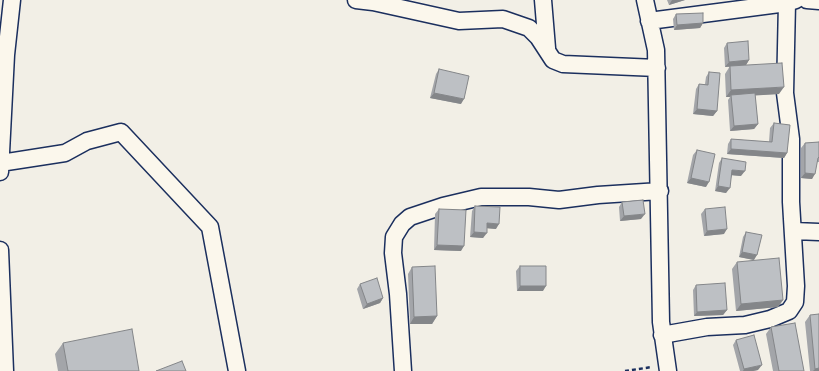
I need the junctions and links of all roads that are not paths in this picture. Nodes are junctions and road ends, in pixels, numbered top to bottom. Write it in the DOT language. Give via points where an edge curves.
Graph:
graph roads {
  1 [pos="12,0"];
  2 [pos="356,0"];
  3 [pos="543,0"];
  4 [pos="645,0"];
  5 [pos="807,0"];
  6 [pos="819,0"];
  7 [pos="791,1"];
  8 [pos="649,20"];
  9 [pos="547,50"];
  10 [pos="3,55"];
  11 [pos="657,68"];
  12 [pos="0,163"];
  13 [pos="0,172"];
  14 [pos="660,191"];
  15 [pos="794,231"];
  16 [pos="819,232"];
  17 [pos="0,250"];
  18 [pos="662,335"];
  19 [pos="667,368"];
  20 [pos="5,371"];
  21 [pos="237,371"];
  22 [pos="403,371"];
  1 -- 10 [label="street"];
  2 -- 9 [label="street" via="460,21 503,19 529,28"];
  3 -- 9 [label="street"];
  4 -- 8 [label="street"];
  5 -- 6 [label="street"];
  7 -- 8 [label="street"];
  7 -- 15 [label="street" via="785,93 791,139 791,202"];
  8 -- 11 [label="street"];
  9 -- 11 [label="street" via="553,60 563,64"];
  10 -- 12 [label="street"];
  11 -- 14 [label="street"];
  12 -- 13 [label="street"];
  12 -- 21 [label="street" via="65,153 87,141 120,132 210,227"];
  14 -- 18 [label="street"];
  14 -- 22 [label="street" via="559,200 481,197 443,206 410,218 402,224 394,237 393,253"];
  15 -- 16 [label="street"];
  15 -- 18 [label="street" via="795,302 789,311 745,325 707,327"];
  17 -- 20 [label="street"];
  18 -- 19 [label="street"];
}
